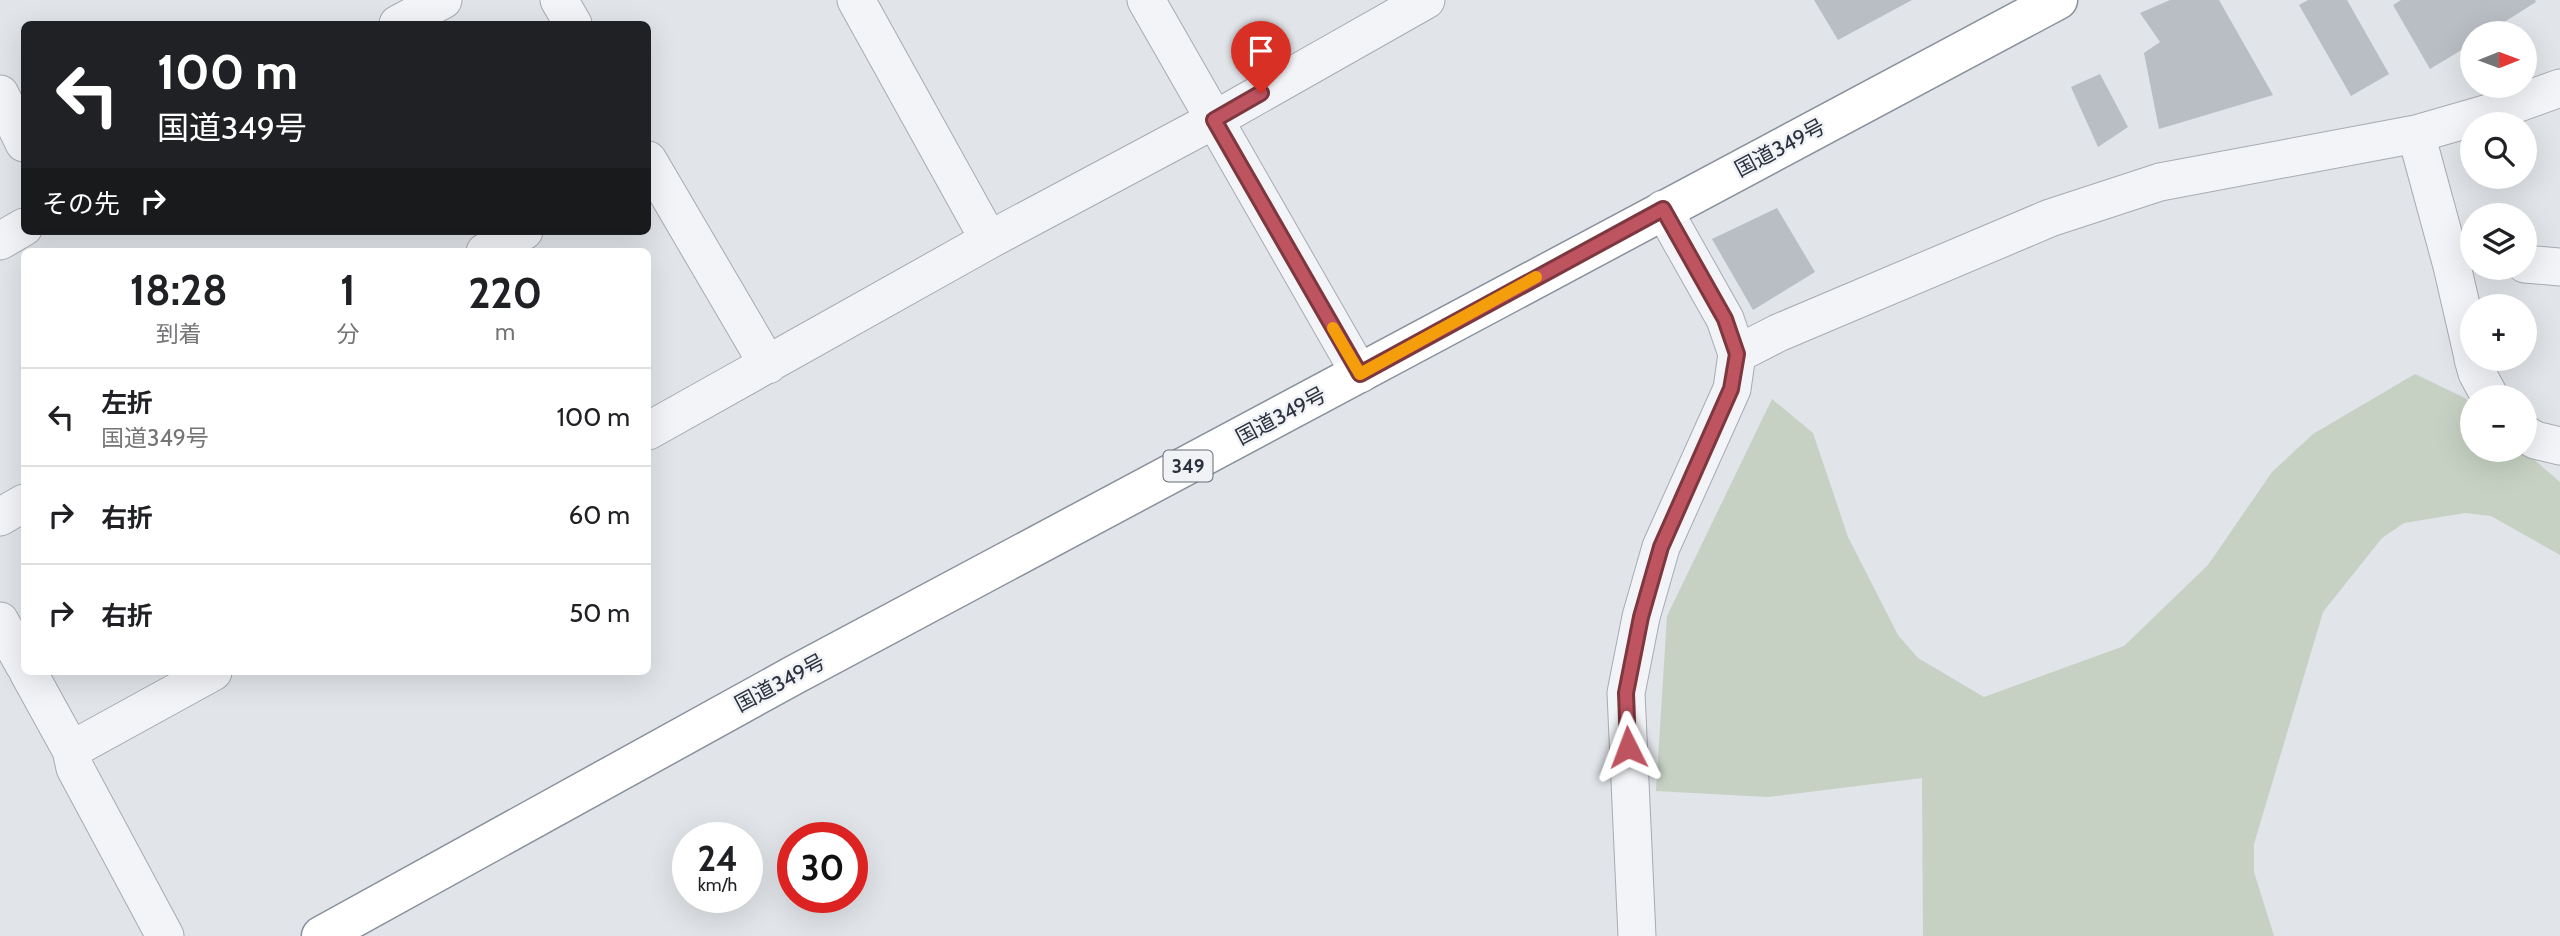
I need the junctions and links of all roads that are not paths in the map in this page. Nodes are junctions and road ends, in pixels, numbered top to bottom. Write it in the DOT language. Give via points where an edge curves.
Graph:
graph roads {
  1 [pos="443,0"];
  2 [pos="559,0"];
  3 [pos="856,0"];
  4 [pos="1146,0"];
  5 [pos="1426,0"];
  6 [pos="2058,0"];
  7 [pos="404,21"];
  8 [pos="571,21"];
  9 [pos="2560,88"];
  10 [pos="0,93"];
  11 [pos="1214,120"];
  12 [pos="2416,134"];
  13 [pos="21,138"];
  14 [pos="651,167"];
  15 [pos="1663,209"];
  16 [pos="21,229"];
  17 [pos="517,235"];
  18 [pos="989,240"];
  19 [pos="0,241"];
  20 [pos="492,248"];
  21 [pos="2460,257"];
  22 [pos="2537,265"];
  23 [pos="2560,267"];
  24 [pos="1737,354"];
  25 [pos="768,365"];
  26 [pos="1360,374"];
  27 [pos="651,429"];
  28 [pos="2537,440"];
  29 [pos="2560,446"];
  30 [pos="21,505"];
  31 [pos="0,517"];
  32 [pos="0,621"];
  33 [pos="21,660"];
  34 [pos="30,675"];
  35 [pos="208,675"];
  36 [pos="71,750"];
  37 [pos="165,936"];
  38 [pos="321,936"];
  39 [pos="1637,936"];
  1 -- 7 [label="street"];
  2 -- 8 [label="street"];
  3 -- 18 [label="street"];
  4 -- 11 [label="street"];
  5 -- 11 [label="street"];
  6 -- 15 [label="highway, 国道349号 / 349"];
  9 -- 12 [label="street"];
  10 -- 13 [label="street"];
  11 -- 18 [label="street"];
  11 -- 26 [label="street"];
  12 -- 21 [label="street"];
  12 -- 24 [label="street" via="2160,182 2050,218"];
  14 -- 25 [label="street"];
  15 -- 24 [label="street" via="1725,319"];
  15 -- 26 [label="highway, 国道349号 / 349"];
  16 -- 19 [label="street"];
  17 -- 20 [label="street"];
  18 -- 25 [label="street"];
  22 -- 23 [label="street"];
  24 -- 39 [label="street" via="1731,389 1661,547 1626,693"];
  25 -- 27 [label="street"];
  26 -- 38 [label="highway, 国道349号 / 349" via="794,675"];
  28 -- 29 [label="street"];
  30 -- 31 [label="street"];
  32 -- 33 [label="street"];
  34 -- 36 [label="street"];
  35 -- 36 [label="street"];
  36 -- 37 [label="street" via="75,768"];
}
